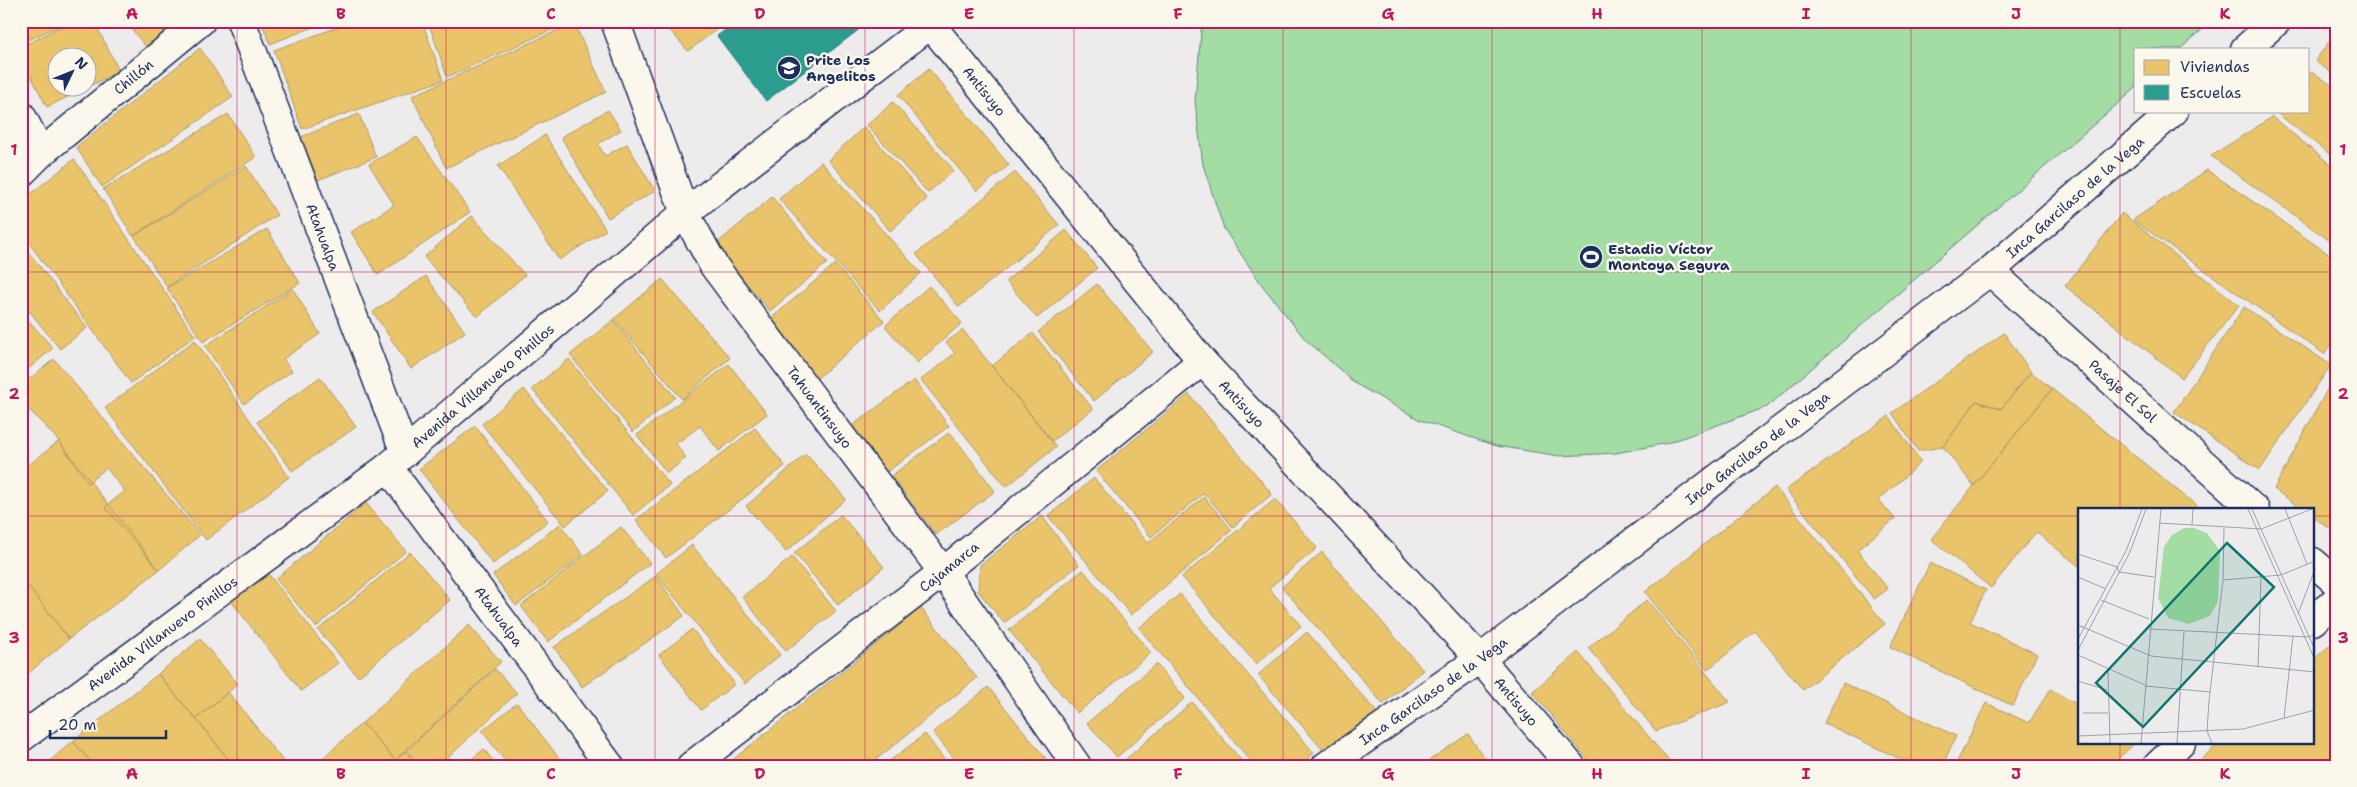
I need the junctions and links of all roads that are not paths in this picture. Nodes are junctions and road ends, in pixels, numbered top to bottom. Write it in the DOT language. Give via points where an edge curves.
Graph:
graph roads {
  1 [pos="201,21"];
  2 [pos="241,21"];
  3 [pos="615,21"];
  4 [pos="2277,21"];
  5 [pos="933,23"];
  6 [pos="2247,48"];
  7 [pos="2173,112"];
  8 [pos="21,115"];
  9 [pos="41,153"];
  10 [pos="21,173"];
  11 [pos="685,213"];
  12 [pos="1990,271"];
  13 [pos="1202,362"];
  14 [pos="396,460"];
  15 [pos="2253,508"];
  16 [pos="2314,563"];
  17 [pos="943,572"];
  18 [pos="2336,582"];
  19 [pos="2336,600"];
  20 [pos="2314,620"];
  21 [pos="1480,659"];
  22 [pos="21,738"];
  23 [pos="2180,744"];
  24 [pos="610,766"];
  25 [pos="691,766"];
  26 [pos="1078,766"];
  27 [pos="1326,766"];
  28 [pos="1572,766"];
  29 [pos="2157,766"];
  1 -- 9 [label="street, Chillón"];
  2 -- 14 [label="street, Atahualpa"];
  3 -- 11 [label="street, Tahuantinsuyo"];
  4 -- 6 [label="street"];
  5 -- 11 [label="street, Avenida Villanuevo Pinillos"];
  5 -- 13 [label="street, Antisuyo"];
  7 -- 12 [label="street, Inca Garcilaso de la Vega"];
  8 -- 9 [label="street"];
  9 -- 10 [label="street, Chillón"];
  11 -- 14 [label="street, Avenida Villanuevo Pinillos"];
  11 -- 17 [label="street, Tahuantinsuyo" via="714,266"];
  12 -- 15 [label="street, Pasaje El Sol"];
  12 -- 21 [label="street, Inca Garcilaso de la Vega"];
  13 -- 17 [label="street, Cajamarca"];
  13 -- 21 [label="street, Antisuyo"];
  14 -- 22 [label="street, Avenida Villanuevo Pinillos"];
  14 -- 24 [label="street, Atahualpa"];
  16 -- 18 [label="street"];
  17 -- 25 [label="street, Cajamarca"];
  17 -- 26 [label="street, Tahuantinsuyo"];
  19 -- 20 [label="street"];
  21 -- 27 [label="street, Inca Garcilaso de la Vega"];
  21 -- 28 [label="street, Antisuyo"];
  23 -- 29 [label="street"];
}
